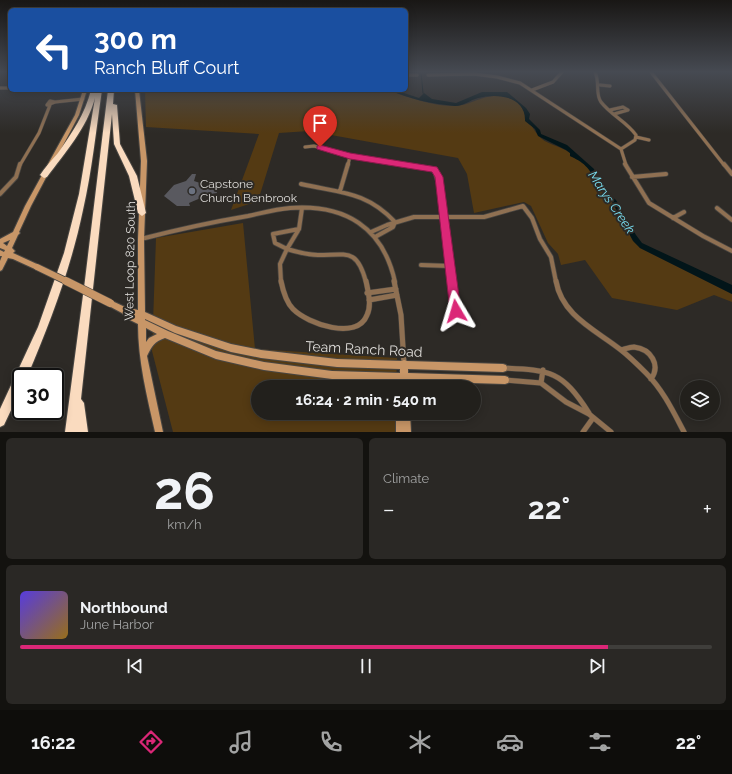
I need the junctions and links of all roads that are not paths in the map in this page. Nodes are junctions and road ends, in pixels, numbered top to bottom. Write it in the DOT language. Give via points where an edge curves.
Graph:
graph roads {
  1 [pos="85,92"];
  2 [pos="93,92"];
  3 [pos="99,92"];
  4 [pos="111,92"];
  5 [pos="113,92"];
  6 [pos="137,92"];
  7 [pos="535,92"];
  8 [pos="600,92"];
  9 [pos="667,92"];
  10 [pos="83,100"];
  11 [pos="610,110"];
  12 [pos="614,114"];
  13 [pos="636,137"];
  14 [pos="648,140"];
  15 [pos="305,147"];
  16 [pos="621,149"];
  17 [pos="350,156"];
  18 [pos="666,174"];
  19 [pos="732,174"];
  20 [pos="44,175"];
  21 [pos="632,177"];
  22 [pos="301,184"];
  23 [pos="340,191"];
  24 [pos="0,194"];
  25 [pos="302,208"];
  26 [pos="717,208"];
  27 [pos="684,212"];
  28 [pos="142,213"];
  29 [pos="445,216"];
  30 [pos="673,218"];
  31 [pos="732,220"];
  32 [pos="396,222"];
  33 [pos="299,229"];
  34 [pos="371,232"];
  35 [pos="16,234"];
  36 [pos="375,237"];
  37 [pos="141,238"];
  38 [pos="0,242"];
  39 [pos="0,245"];
  40 [pos="288,248"];
  41 [pos="732,251"];
  42 [pos="5,253"];
  43 [pos="421,265"];
  44 [pos="450,266"];
  45 [pos="0,268"];
  46 [pos="396,289"];
  47 [pos="368,293"];
  48 [pos="398,295"];
  49 [pos="368,300"];
  50 [pos="141,318"];
  51 [pos="452,321"];
  52 [pos="165,334"];
  53 [pos="222,345"];
  54 [pos="621,350"];
  55 [pos="216,355"];
  56 [pos="144,360"];
  57 [pos="313,360"];
  58 [pos="404,364"];
  59 [pos="503,368"];
  60 [pos="543,370"];
  61 [pos="310,372"];
  62 [pos="404,377"];
  63 [pos="651,379"];
  64 [pos="505,380"];
  65 [pos="541,383"];
  66 [pos="77,394"];
  67 [pos="591,416"];
  68 [pos="400,420"];
  69 [pos="406,420"];
  70 [pos="0,421"];
  71 [pos="71,432"];
  72 [pos="82,432"];
  73 [pos="159,432"];
  74 [pos="400,432"];
  75 [pos="407,432"];
  76 [pos="583,432"];
  77 [pos="611,432"];
  78 [pos="684,432"];
  1 -- 10 [label="street"];
  2 -- 20 [label="highway" via="82,122"];
  3 -- 70 [label="highway" via="74,234 46,318"];
  4 -- 66 [label="highway"];
  5 -- 28 [label="highway" via="117,144 133,176"];
  6 -- 28 [label="street, West Loop 820 South" via="144,152"];
  7 -- 16 [label="street"];
  8 -- 11 [label="street" via="600,99"];
  9 -- 19 [label="street"];
  10 -- 20 [label="street"];
  10 -- 24 [label="street" via="53,100 39,133 21,161 16,177"];
  11 -- 12 [label="street"];
  11 -- 12 [label="street" via="624,107 628,110"];
  12 -- 13 [label="street"];
  13 -- 14 [label="street"];
  13 -- 16 [label="street"];
  15 -- 17 [label="street" via="320,147"];
  16 -- 21 [label="street"];
  17 -- 23 [label="street"];
  17 -- 29 [label="street" via="434,169 439,177"];
  18 -- 21 [label="street"];
  20 -- 35 [label="street"];
  21 -- 30 [label="street" via="649,203"];
  22 -- 23 [label="street"];
  23 -- 32 [label="street" via="374,202 385,209"];
  25 -- 33 [label="street"];
  25 -- 34 [label="street" via="318,209 342,216"];
  25 -- 37 [label="street" via="229,218"];
  26 -- 31 [label="street"];
  27 -- 30 [label="street"];
  28 -- 37 [label="street, West Loop 820 South"];
  29 -- 32 [label="street" via="415,216"];
  29 -- 44 [label="street"];
  29 -- 54 [label="street" via="486,216 523,206 551,257 557,288 565,304 586,326"];
  30 -- 41 [label="street"];
  32 -- 34 [label="street" via="388,222"];
  32 -- 36 [label="street" via="393,227"];
  33 -- 40 [label="street"];
  33 -- 40 [label="street" via="273,234 275,242"];
  34 -- 36 [label="street"];
  35 -- 38 [label="street"];
  35 -- 42 [label="street"];
  36 -- 46 [label="street" via="387,260"];
  37 -- 50 [label="street, West Loop 820 South"];
  39 -- 42 [label="street, Team Ranch Road"];
  40 -- 47 [label="street" via="311,255 338,252 350,254 356,258 363,270"];
  40 -- 49 [label="street" via="279,265 281,283 291,306 307,320 325,327 356,326 367,315"];
  42 -- 45 [label="street"];
  42 -- 50 [label="street, Team Ranch Road, bridge" via="124,310 131,317"];
  43 -- 44 [label="street"];
  44 -- 51 [label="street" via="456,311"];
  46 -- 47 [label="street"];
  46 -- 48 [label="street"];
  47 -- 49 [label="street"];
  48 -- 49 [label="street"];
  48 -- 58 [label="street" via="404,336"];
  50 -- 52 [label="street, Team Ranch Road"];
  50 -- 53 [label="street, Team Ranch Road"];
  50 -- 56 [label="street, West Loop 820 South"];
  52 -- 55 [label="street, Team Ranch Road"];
  52 -- 56 [label="street" via="155,337 148,344"];
  53 -- 55 [label="street"];
  53 -- 57 [label="street, Team Ranch Road" via="261,354"];
  54 -- 63 [label="street"];
  54 -- 63 [label="street" via="635,347 649,354 657,369"];
  55 -- 61 [label="street, Team Ranch Road" via="264,366"];
  56 -- 73 [label="street, West Loop 820 South"];
  57 -- 58 [label="street, Team Ranch Road"];
  57 -- 61 [label="street"];
  58 -- 59 [label="street, Team Ranch Road"];
  58 -- 62 [label="street"];
  59 -- 60 [label="street, Team Ranch Road"];
  60 -- 65 [label="street"];
  60 -- 67 [label="street, Team Ranch Road" via="555,373 567,381"];
  61 -- 62 [label="street, Team Ranch Road" via="332,376"];
  62 -- 64 [label="street, Team Ranch Road"];
  63 -- 78 [label="street" via="668,401"];
  64 -- 65 [label="street, Team Ranch Road"];
  65 -- 67 [label="street, Team Ranch Road" via="566,402"];
  66 -- 71 [label="highway"];
  66 -- 72 [label="highway"];
  67 -- 76 [label="street"];
  67 -- 77 [label="street, Team Ranch Road"];
  68 -- 74 [label="street"];
  69 -- 75 [label="street"];
}
